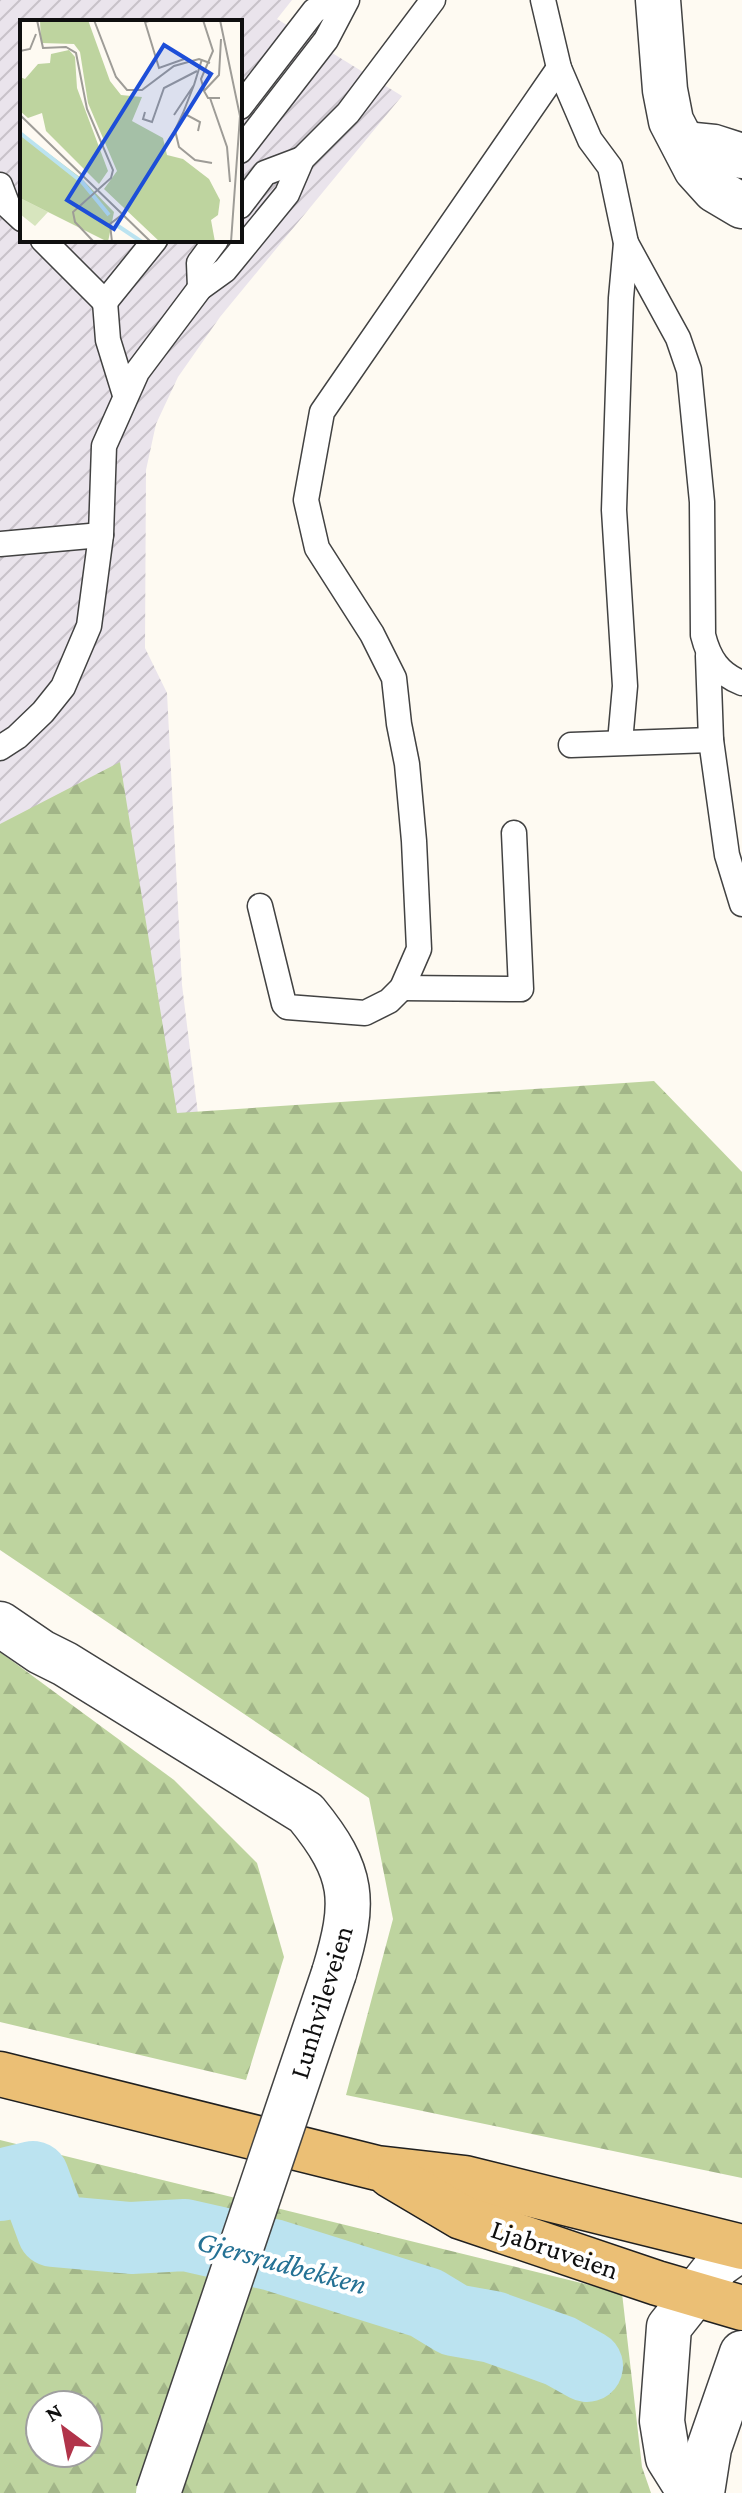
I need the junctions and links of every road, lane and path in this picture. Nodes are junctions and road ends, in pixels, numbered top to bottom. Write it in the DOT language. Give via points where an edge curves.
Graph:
graph roads {
  1 [pos="330,0"];
  2 [pos="347,0"];
  3 [pos="433,0"];
  4 [pos="543,0"];
  5 [pos="658,0"];
  6 [pos="559,68"];
  7 [pos="242,104"];
  8 [pos="684,144"];
  9 [pos="242,148"];
  10 [pos="742,156"];
  11 [pos="302,159"];
  12 [pos="0,185"];
  13 [pos="242,203"];
  14 [pos="742,206"];
  15 [pos="20,217"];
  16 [pos="45,242"];
  17 [pos="153,242"];
  18 [pos="215,242"];
  19 [pos="626,243"];
  20 [pos="200,288"];
  21 [pos="105,302"];
  22 [pos="125,395"];
  23 [pos="101,535"];
  24 [pos="0,544"];
  25 [pos="708,656"];
  26 [pos="742,683"];
  27 [pos="711,740"];
  28 [pos="620,742"];
  29 [pos="571,745"];
  30 [pos="0,748"];
  31 [pos="514,833"];
  32 [pos="742,904"];
  33 [pos="260,906"];
  34 [pos="402,988"];
  35 [pos="0,1624"];
  36 [pos="0,2074"];
  37 [pos="377,2168"];
  38 [pos="742,2247"];
  39 [pos="693,2294"];
  40 [pos="742,2308"];
  41 [pos="742,2353"];
  42 [pos="158,2493"];
  43 [pos="690,2493"];
  44 [pos="702,2493"];
  1 -- 7 [label="lane" via="314,11"];
  2 -- 9 [label="lane" via="326,40"];
  3 -- 11 [label="lane" via="348,113"];
  4 -- 6 [label="lane"];
  5 -- 8 [label="street" via="665,90 671,121"];
  6 -- 19 [label="lane" via="590,140 610,167"];
  6 -- 34 [label="lane" via="322,412 306,500 317,548 394,678 407,764 419,949"];
  8 -- 10 [label="street"];
  8 -- 14 [label="street" via="696,169 715,190"];
  11 -- 13 [label="lane" via="265,173"];
  11 -- 20 [label="lane" via="287,194 225,270"];
  12 -- 15 [label="lane" via="8,206"];
  16 -- 21 [label="lane"];
  17 -- 21 [label="lane"];
  18 -- 20 [label="lane" via="199,263"];
  19 -- 25 [label="lane" via="678,338 689,370 702,502 703,635"];
  19 -- 28 [label="lane" via="614,510 625,686"];
  20 -- 22 [label="lane"];
  21 -- 22 [label="lane" via="108,340"];
  22 -- 23 [label="lane" via="104,446"];
  23 -- 24 [label="lane"];
  23 -- 30 [label="lane" via="89,626 63,687 43,712"];
  25 -- 26 [label="lane" via="726,677"];
  25 -- 27 [label="lane"];
  27 -- 28 [label="lane"];
  27 -- 32 [label="lane" via="727,855"];
  28 -- 29 [label="lane"];
  31 -- 34 [label="lane" via="521,989"];
  33 -- 34 [label="lane" via="287,1007 365,1013"];
  35 -- 42 [label="street, Lunhvileveien, bridge" via="306,1813 333,1849 348,1891 348,1922 334,1973"];
  36 -- 37 [label="main road, Ljabruveien"];
  37 -- 38 [label="main road, Ljabruveien" via="465,2178"];
  37 -- 39 [label="main road, Ljabruveien" via="461,2217"];
  38 -- 39 [label="street"];
  39 -- 40 [label="main road, Ljabruveien"];
  39 -- 43 [label="street" via="669,2327 662,2421 668,2458"];
  41 -- 44 [label="street" via="709,2448"];
}
